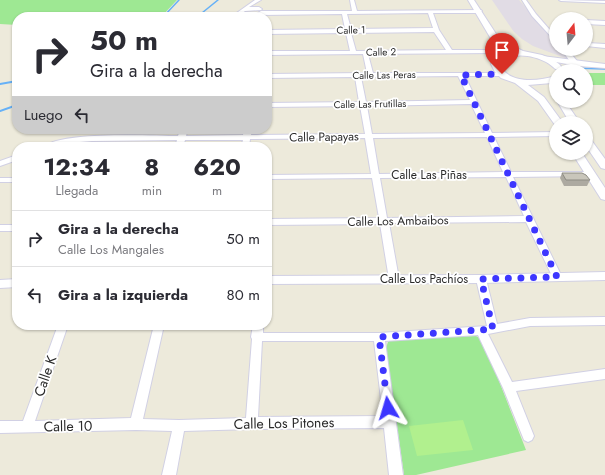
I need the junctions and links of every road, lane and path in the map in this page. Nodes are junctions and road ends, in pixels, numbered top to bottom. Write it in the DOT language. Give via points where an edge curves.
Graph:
graph roads {
  1 [pos="261,0"];
  2 [pos="352,0"];
  3 [pos="471,0"];
  4 [pos="524,0"];
  5 [pos="561,0"];
  6 [pos="605,2"];
  7 [pos="244,9"];
  8 [pos="478,11"];
  9 [pos="240,12"];
  10 [pos="256,12"];
  11 [pos="260,12"];
  12 [pos="344,12"];
  13 [pos="355,12"];
  14 [pos="430,12"];
  15 [pos="272,13"];
  16 [pos="593,22"];
  17 [pos="605,23"];
  18 [pos="348,30"];
  19 [pos="436,30"];
  20 [pos="272,32"];
  21 [pos="549,32"];
  22 [pos="498,42"];
  23 [pos="593,45"];
  24 [pos="605,46"];
  25 [pos="449,51"];
  26 [pos="353,52"];
  27 [pos="365,52"];
  28 [pos="495,52"];
  29 [pos="272,53"];
  30 [pos="532,55"];
  31 [pos="570,56"];
  32 [pos="545,58"];
  33 [pos="496,60"];
  34 [pos="574,63"];
  35 [pos="555,64"];
  36 [pos="605,66"];
  37 [pos="593,72"];
  38 [pos="605,72"];
  39 [pos="502,74"];
  40 [pos="370,75"];
  41 [pos="461,75"];
  42 [pos="272,76"];
  43 [pos="358,76"];
  44 [pos="515,80"];
  45 [pos="549,83"];
  46 [pos="474,102"];
  47 [pos="363,104"];
  48 [pos="272,105"];
  49 [pos="547,106"];
  50 [pos="553,116"];
  51 [pos="182,134"];
  52 [pos="247,134"];
  53 [pos="549,134"];
  54 [pos="490,136"];
  55 [pos="368,137"];
  56 [pos="246,138"];
  57 [pos="181,139"];
  58 [pos="63,142"];
  59 [pos="180,142"];
  60 [pos="246,142"];
  61 [pos="593,148"];
  62 [pos="12,159"];
  63 [pos="581,160"];
  64 [pos="0,164"];
  65 [pos="605,164"];
  66 [pos="508,174"];
  67 [pos="590,174"];
  68 [pos="375,175"];
  69 [pos="272,177"];
  70 [pos="0,180"];
  71 [pos="12,180"];
  72 [pos="605,197"];
  73 [pos="529,219"];
  74 [pos="383,221"];
  75 [pos="272,222"];
  76 [pos="0,228"];
  77 [pos="12,228"];
  78 [pos="605,276"];
  79 [pos="557,277"];
  80 [pos="394,279"];
  81 [pos="481,279"];
  82 [pos="272,280"];
  83 [pos="12,283"];
  84 [pos="0,284"];
  85 [pos="605,321"];
  86 [pos="493,329"];
  87 [pos="61,330"];
  88 [pos="158,330"];
  89 [pos="257,330"];
  90 [pos="481,331"];
  91 [pos="256,337"];
  92 [pos="379,337"];
  93 [pos="605,374"];
  94 [pos="509,387"];
  95 [pos="389,422"];
  96 [pos="252,423"];
  97 [pos="136,424"];
  98 [pos="179,426"];
  99 [pos="0,427"];
  100 [pos="27,427"];
  101 [pos="528,436"];
  102 [pos="170,475"];
  103 [pos="396,475"];
  1 -- 7 [label="street"];
  1 -- 11 [label="street"];
  2 -- 13 [label="street"];
  3 -- 8 [label="main road"];
  4 -- 21 [label="street"];
  5 -- 6 [label="street"];
  7 -- 9 [label="street"];
  7 -- 10 [label="street"];
  8 -- 14 [label="street"];
  8 -- 22 [label="main road"];
  12 -- 13 [label="street"];
  12 -- 15 [label="street"];
  12 -- 18 [label="street"];
  13 -- 14 [label="street"];
  14 -- 19 [label="street"];
  16 -- 17 [label="street"];
  18 -- 19 [label="street, Calle 1"];
  18 -- 20 [label="street, Calle 1"];
  18 -- 26 [label="street"];
  19 -- 25 [label="street"];
  22 -- 28 [label="main road"];
  22 -- 30 [label="main road"];
  23 -- 24 [label="street"];
  25 -- 27 [label="street, Calle 2"];
  25 -- 28 [label="street, Calle 2"];
  26 -- 27 [label="street, Calle 2"];
  26 -- 29 [label="street, Calle 2"];
  27 -- 40 [label="street"];
  28 -- 33 [label="main road"];
  30 -- 32 [label="main road"];
  30 -- 33 [label="main road" via="508,54"];
  31 -- 34 [label="street"];
  32 -- 34 [label="street"];
  32 -- 35 [label="main road"];
  33 -- 39 [label="main road" via="496,67"];
  34 -- 36 [label="street"];
  37 -- 38 [label="street"];
  39 -- 41 [label="street, Calle Las Peras"];
  39 -- 44 [label="main road"];
  40 -- 41 [label="street, Calle Las Peras"];
  40 -- 43 [label="street, Calle Las Peras"];
  41 -- 46 [label="street"];
  42 -- 43 [label="street, Calle Las Peras"];
  43 -- 47 [label="street"];
  44 -- 45 [label="main road"];
  44 -- 49 [label="main road" via="530,89"];
  46 -- 47 [label="street, Calle Las Frutillas"];
  46 -- 54 [label="street"];
  47 -- 48 [label="street, Calle Las Frutillas"];
  47 -- 55 [label="street"];
  49 -- 50 [label="main road"];
  51 -- 57 [label="street"];
  52 -- 56 [label="street"];
  53 -- 54 [label="street, Calle Papayas"];
  54 -- 55 [label="street, Calle Papayas"];
  54 -- 66 [label="street"];
  55 -- 56 [label="street, Calle Papayas"];
  55 -- 68 [label="street"];
  56 -- 57 [label="street, Calle Papayas"];
  56 -- 60 [label="street"];
  57 -- 58 [label="street, Calle Papayas" via="92,139"];
  57 -- 59 [label="street"];
  61 -- 65 [label="main road"];
  62 -- 64 [label="street"];
  63 -- 67 [label="main road"];
  66 -- 67 [label="street, Calle Las Piñas"];
  66 -- 68 [label="street, Calle Las Piñas"];
  66 -- 73 [label="street"];
  67 -- 72 [label="main road"];
  68 -- 69 [label="street, Calle Las Piñas"];
  68 -- 74 [label="street"];
  70 -- 71 [label="street"];
  73 -- 74 [label="street, Calle Los Ambaibos"];
  73 -- 79 [label="street"];
  74 -- 75 [label="street, Calle Los Ambaibos"];
  74 -- 80 [label="street"];
  76 -- 77 [label="street"];
  78 -- 79 [label="street, Calle Los Pachíos"];
  79 -- 81 [label="street, Calle Los Pachíos"];
  80 -- 81 [label="street, Calle Los Pachíos"];
  80 -- 82 [label="street, Calle Los Pachíos"];
  81 -- 86 [label="street"];
  83 -- 84 [label="street"];
  85 -- 86 [label="street" via="530,322"];
  86 -- 90 [label="street"];
  87 -- 100 [label="street, Calle K"];
  88 -- 97 [label="street"];
  89 -- 91 [label="street"];
  90 -- 92 [label="street"];
  90 -- 94 [label="street"];
  91 -- 92 [label="street"];
  91 -- 96 [label="street"];
  92 -- 95 [label="street"];
  93 -- 94 [label="street"];
  94 -- 101 [label="street"];
  95 -- 96 [label="street, Calle Los Pitones"];
  95 -- 103 [label="street"];
  96 -- 98 [label="street, Calle Los Pitones"];
  97 -- 98 [label="street, Calle Los Pitones"];
  97 -- 100 [label="street, Calle 10"];
  98 -- 102 [label="street"];
  99 -- 100 [label="street, Calle 10"];
}
